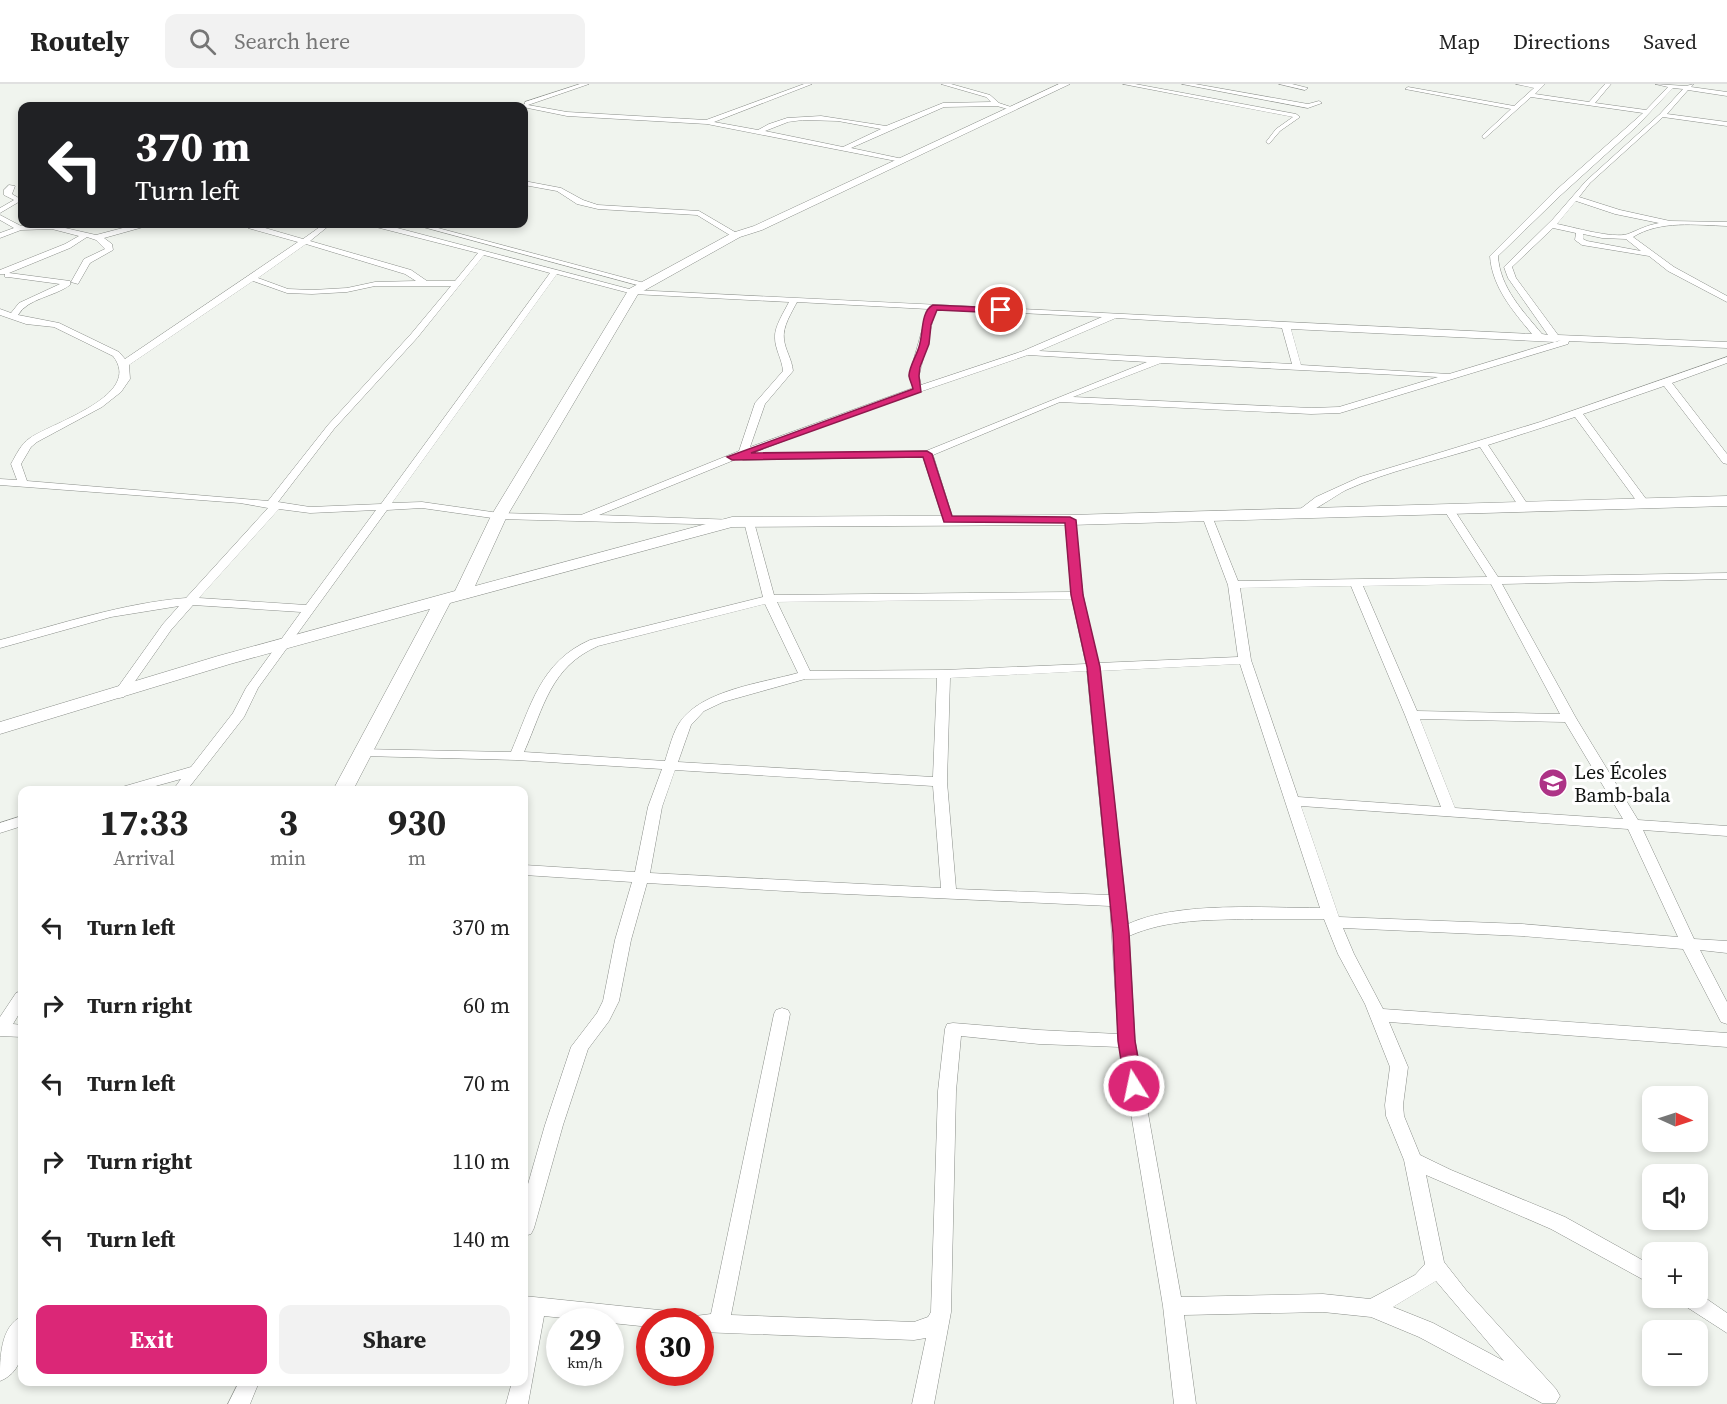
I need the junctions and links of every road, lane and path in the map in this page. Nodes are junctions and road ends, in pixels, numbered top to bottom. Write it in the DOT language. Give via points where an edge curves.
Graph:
graph roads {
  1 [pos="586,84"];
  2 [pos="808,84"];
  3 [pos="944,84"];
  4 [pos="1066,84"];
  5 [pos="1126,84"];
  6 [pos="1185,84"];
  7 [pos="1281,84"];
  8 [pos="1519,84"];
  9 [pos="1608,84"];
  10 [pos="1658,84"];
  11 [pos="1540,85"];
  12 [pos="1673,85"];
  13 [pos="1689,86"];
  14 [pos="1305,88"];
  15 [pos="1408,89"];
  16 [pos="1727,94"];
  17 [pos="1532,95"];
  18 [pos="1319,103"];
  19 [pos="528,104"];
  20 [pos="997,104"];
  21 [pos="1590,104"];
  22 [pos="528,107"];
  23 [pos="1011,108"];
  24 [pos="1514,108"];
  25 [pos="1647,112"];
  26 [pos="1662,114"];
  27 [pos="707,122"];
  28 [pos="1726,123"];
  29 [pos="886,128"];
  30 [pos="759,133"];
  31 [pos="1484,137"];
  32 [pos="1269,142"];
  33 [pos="844,149"];
  34 [pos="901,160"];
  35 [pos="18,184"];
  36 [pos="528,184"];
  37 [pos="11,186"];
  38 [pos="0,189"];
  39 [pos="1574,198"];
  40 [pos="18,200"];
  41 [pos="18,201"];
  42 [pos="0,212"];
  43 [pos="0,217"];
  44 [pos="1671,224"];
  45 [pos="1727,224"];
  46 [pos="1552,225"];
  47 [pos="18,227"];
  48 [pos="20,228"];
  49 [pos="59,228"];
  50 [pos="92,228"];
  51 [pos="131,228"];
  52 [pos="258,228"];
  53 [pos="322,228"];
  54 [pos="390,228"];
  55 [pos="431,228"];
  56 [pos="1580,231"];
  57 [pos="85,235"];
  58 [pos="736,235"];
  59 [pos="0,236"];
  60 [pos="1628,237"];
  61 [pos="99,238"];
  62 [pos="302,240"];
  63 [pos="483,252"];
  64 [pos="1650,254"];
  65 [pos="555,272"];
  66 [pos="0,273"];
  67 [pos="252,278"];
  68 [pos="75,282"];
  69 [pos="458,283"];
  70 [pos="426,284"];
  71 [pos="644,284"];
  72 [pos="633,292"];
  73 [pos="846,294"];
  74 [pos="1727,299"];
  75 [pos="794,300"];
  76 [pos="933,307"];
  77 [pos="0,312"];
  78 [pos="1115,315"];
  79 [pos="13,317"];
  80 [pos="1286,326"];
  81 [pos="1540,338"];
  82 [pos="1556,339"];
  83 [pos="1575,339"];
  84 [pos="1727,345"];
  85 [pos="1026,353"];
  86 [pos="1160,360"];
  87 [pos="1727,360"];
  88 [pos="124,364"];
  89 [pos="1297,365"];
  90 [pos="1456,376"];
  91 [pos="1666,382"];
  92 [pos="918,390"];
  93 [pos="1059,399"];
  94 [pos="1576,412"];
  95 [pos="1482,444"];
  96 [pos="744,453"];
  97 [pos="927,454"];
  98 [pos="732,457"];
  99 [pos="1727,461"];
  100 [pos="0,482"];
  101 [pos="23,483"];
  102 [pos="1727,501"];
  103 [pos="273,505"];
  104 [pos="1645,505"];
  105 [pos="385,506"];
  106 [pos="1525,508"];
  107 [pos="1449,510"];
  108 [pos="1300,513"];
  109 [pos="499,516"];
  110 [pos="1207,516"];
  111 [pos="583,518"];
  112 [pos="948,519"];
  113 [pos="1070,520"];
  114 [pos="740,522"];
  115 [pos="1727,576"];
  116 [pos="1494,579"];
  117 [pos="1356,584"];
  118 [pos="1234,585"];
  119 [pos="462,595"];
  120 [pos="1077,595"];
  121 [pos="769,599"];
  122 [pos="443,600"];
  123 [pos="187,603"];
  124 [pos="310,609"];
  125 [pos="0,644"];
  126 [pos="283,645"];
  127 [pos="1245,660"];
  128 [pos="1093,667"];
  129 [pos="944,674"];
  130 [pos="805,675"];
  131 [pos="119,694"];
  132 [pos="1412,716"];
  133 [pos="1569,718"];
  134 [pos="0,728"];
  135 [pos="363,752"];
  136 [pos="516,756"];
  137 [pos="670,767"];
  138 [pos="196,770"];
  139 [pos="940,782"];
  140 [pos="141,786"];
  141 [pos="183,786"];
  142 [pos="345,786"];
  143 [pos="1292,801"];
  144 [pos="1449,810"];
  145 [pos="18,822"];
  146 [pos="1633,824"];
  147 [pos="0,828"];
  148 [pos="1727,831"];
  149 [pos="528,870"];
  150 [pos="642,875"];
  151 [pos="949,894"];
  152 [pos="1116,901"];
  153 [pos="1332,918"];
  154 [pos="1121,933"];
  155 [pos="1689,945"];
  156 [pos="1727,948"];
  157 [pos="18,1003"];
  158 [pos="782,1014"];
  159 [pos="1377,1015"];
  160 [pos="1727,1018"];
  161 [pos="0,1030"];
  162 [pos="18,1031"];
  163 [pos="1727,1040"];
  164 [pos="1127,1041"];
  165 [pos="1413,1160"];
  166 [pos="528,1214"];
  167 [pos="1435,1265"];
  168 [pos="1642,1270"];
  169 [pos="530,1306"];
  170 [pos="1173,1306"];
  171 [pos="713,1308"];
  172 [pos="1372,1308"];
  173 [pos="1704,1308"];
  174 [pos="636,1317"];
  175 [pos="940,1319"];
  176 [pos="714,1323"];
  177 [pos="1727,1324"];
  178 [pos="528,1328"];
  179 [pos="18,1337"];
  180 [pos="0,1367"];
  181 [pos="247,1386"];
  182 [pos="521,1386"];
  183 [pos="1555,1400"];
  184 [pos="239,1404"];
  185 [pos="517,1404"];
  186 [pos="923,1404"];
  187 [pos="1185,1404"];
  1 -- 19 [label="street"];
  2 -- 27 [label="street"];
  3 -- 20 [label="street" via="988,96"];
  4 -- 23 [label="street"];
  5 -- 32 [label="street" via="1297,117"];
  6 -- 18 [label="street" via="1308,106"];
  7 -- 14 [label="street"];
  8 -- 11 [label="street"];
  9 -- 21 [label="street"];
  10 -- 12 [label="street"];
  11 -- 17 [label="street"];
  12 -- 13 [label="street"];
  12 -- 25 [label="street"];
  13 -- 16 [label="street"];
  13 -- 26 [label="street"];
  15 -- 24 [label="street"];
  17 -- 21 [label="street"];
  17 -- 24 [label="street"];
  20 -- 23 [label="street"];
  20 -- 29 [label="street" via="943,105"];
  21 -- 25 [label="street"];
  22 -- 27 [label="street" via="603,117"];
  23 -- 34 [label="street"];
  24 -- 31 [label="street"];
  25 -- 81 [label="street" via="1494,256 1505,290"];
  26 -- 28 [label="street"];
  26 -- 39 [label="street"];
  27 -- 30 [label="street"];
  29 -- 30 [label="street" via="844,119 803,119 779,122"];
  29 -- 33 [label="street"];
  30 -- 33 [label="street"];
  33 -- 34 [label="street"];
  34 -- 58 [label="street"];
  35 -- 37 [label="street"];
  36 -- 58 [label="street" via="559,189 580,202 598,207 699,213"];
  37 -- 38 [label="street"];
  37 -- 40 [label="street" via="8,195"];
  39 -- 44 [label="street"];
  39 -- 46 [label="street"];
  41 -- 42 [label="street"];
  43 -- 47 [label="street"];
  44 -- 45 [label="street"];
  44 -- 60 [label="street" via="1634,232"];
  46 -- 56 [label="street"];
  46 -- 82 [label="street" via="1508,267"];
  48 -- 59 [label="street"];
  49 -- 57 [label="street"];
  50 -- 61 [label="street"];
  51 -- 61 [label="street"];
  52 -- 62 [label="street"];
  53 -- 62 [label="street"];
  54 -- 63 [label="street"];
  55 -- 71 [label="street"];
  56 -- 60 [label="street"];
  56 -- 64 [label="street" via="1579,240 1585,243"];
  57 -- 61 [label="street"];
  57 -- 66 [label="street" via="72,245"];
  58 -- 71 [label="street"];
  60 -- 64 [label="street"];
  61 -- 68 [label="street" via="109,250 87,261"];
  62 -- 67 [label="street"];
  62 -- 70 [label="street" via="408,272"];
  63 -- 65 [label="street"];
  63 -- 69 [label="street"];
  64 -- 74 [label="street"];
  65 -- 72 [label="street"];
  65 -- 105 [label="street"];
  66 -- 79 [label="street" via="67,283 24,304"];
  67 -- 70 [label="street" via="287,291 312,292 375,284"];
  67 -- 88 [label="street"];
  69 -- 70 [label="street"];
  69 -- 103 [label="street" via="331,427"];
  71 -- 72 [label="street"];
  72 -- 75 [label="street"];
  72 -- 109 [label="street"];
  73 -- 78 [label="street" via="1095,308"];
  75 -- 76 [label="street"];
  75 -- 96 [label="street" via="779,338 788,371 760,403"];
  76 -- 78 [label="street"];
  76 -- 92 [label="street" via="914,376"];
  77 -- 79 [label="street"];
  78 -- 80 [label="street"];
  78 -- 85 [label="street"];
  79 -- 88 [label="street" via="62,327 116,354"];
  80 -- 81 [label="street"];
  80 -- 89 [label="street"];
  81 -- 82 [label="street"];
  82 -- 83 [label="street"];
  83 -- 84 [label="street"];
  83 -- 90 [label="street"];
  85 -- 86 [label="street"];
  85 -- 92 [label="street"];
  86 -- 89 [label="street"];
  86 -- 93 [label="street"];
  87 -- 91 [label="street"];
  88 -- 101 [label="street" via="125,379 118,390 99,405 27,444 16,464"];
  89 -- 90 [label="street"];
  90 -- 93 [label="street" via="1340,410 1324,411"];
  91 -- 94 [label="street"];
  91 -- 99 [label="street"];
  92 -- 96 [label="street"];
  93 -- 97 [label="street"];
  94 -- 95 [label="street"];
  94 -- 104 [label="street"];
  95 -- 106 [label="street"];
  95 -- 108 [label="street" via="1342,487"];
  96 -- 98 [label="street"];
  97 -- 98 [label="street"];
  97 -- 112 [label="street"];
  98 -- 111 [label="street"];
  100 -- 101 [label="street"];
  101 -- 103 [label="street"];
  102 -- 104 [label="street"];
  103 -- 105 [label="street" via="332,511"];
  103 -- 123 [label="street"];
  104 -- 106 [label="street"];
  105 -- 109 [label="street" via="442,506"];
  105 -- 124 [label="street"];
  106 -- 107 [label="street"];
  107 -- 108 [label="street"];
  107 -- 116 [label="street"];
  108 -- 110 [label="street"];
  109 -- 111 [label="street"];
  109 -- 119 [label="street"];
  110 -- 113 [label="street"];
  110 -- 118 [label="street"];
  111 -- 114 [label="street"];
  112 -- 113 [label="street"];
  112 -- 114 [label="street"];
  113 -- 120 [label="street"];
  114 -- 119 [label="street"];
  114 -- 121 [label="street"];
  115 -- 116 [label="street"];
  116 -- 117 [label="street"];
  116 -- 133 [label="street"];
  117 -- 118 [label="street"];
  117 -- 132 [label="street"];
  118 -- 127 [label="street"];
  119 -- 122 [label="street"];
  120 -- 121 [label="street"];
  120 -- 128 [label="street"];
  121 -- 130 [label="street"];
  121 -- 136 [label="street" via="577,650 553,675"];
  122 -- 126 [label="street"];
  122 -- 135 [label="street"];
  123 -- 124 [label="street"];
  123 -- 125 [label="street" via="149,605"];
  123 -- 131 [label="street"];
  124 -- 126 [label="street"];
  126 -- 131 [label="street"];
  126 -- 138 [label="street" via="252,688 239,714"];
  127 -- 128 [label="street"];
  127 -- 143 [label="street"];
  128 -- 129 [label="street"];
  128 -- 152 [label="street"];
  129 -- 130 [label="street"];
  129 -- 139 [label="street"];
  130 -- 137 [label="street" via="699,708 686,724"];
  131 -- 134 [label="street"];
  132 -- 133 [label="street"];
  132 -- 144 [label="street"];
  133 -- 146 [label="street"];
  135 -- 136 [label="street"];
  135 -- 142 [label="street"];
  136 -- 137 [label="street"];
  137 -- 139 [label="street"];
  137 -- 150 [label="street" via="655,807"];
  138 -- 140 [label="street"];
  138 -- 141 [label="street"];
  139 -- 151 [label="street"];
  143 -- 144 [label="street"];
  143 -- 153 [label="street"];
  144 -- 146 [label="street"];
  145 -- 147 [label="street"];
  146 -- 148 [label="street"];
  146 -- 155 [label="street"];
  149 -- 150 [label="street"];
  150 -- 151 [label="street"];
  150 -- 166 [label="street" via="611,1001 580,1047"];
  151 -- 152 [label="street"];
  152 -- 154 [label="street"];
  153 -- 154 [label="street" via="1234,915 1155,920"];
  153 -- 155 [label="street"];
  153 -- 159 [label="street"];
  154 -- 164 [label="street"];
  155 -- 156 [label="street"];
  155 -- 160 [label="street"];
  157 -- 161 [label="street"];
  158 -- 171 [label="street"];
  159 -- 163 [label="street"];
  159 -- 165 [label="street" via="1399,1067 1395,1116"];
  161 -- 162 [label="street"];
  164 -- 170 [label="street"];
  164 -- 175 [label="street" via="953,1029 947,1091"];
  165 -- 167 [label="street"];
  165 -- 168 [label="street" via="1558,1223"];
  167 -- 172 [label="street" via="1422,1281"];
  167 -- 183 [label="street"];
  169 -- 174 [label="street"];
  169 -- 178 [label="street"];
  170 -- 172 [label="street" via="1323,1303"];
  170 -- 187 [label="street"];
  172 -- 183 [label="street" via="1426,1330"];
  173 -- 177 [label="street"];
  175 -- 176 [label="street" via="929,1329 914,1331"];
  175 -- 186 [label="street"];
  179 -- 180 [label="street"];
  181 -- 184 [label="street"];
  182 -- 185 [label="street"];
}
